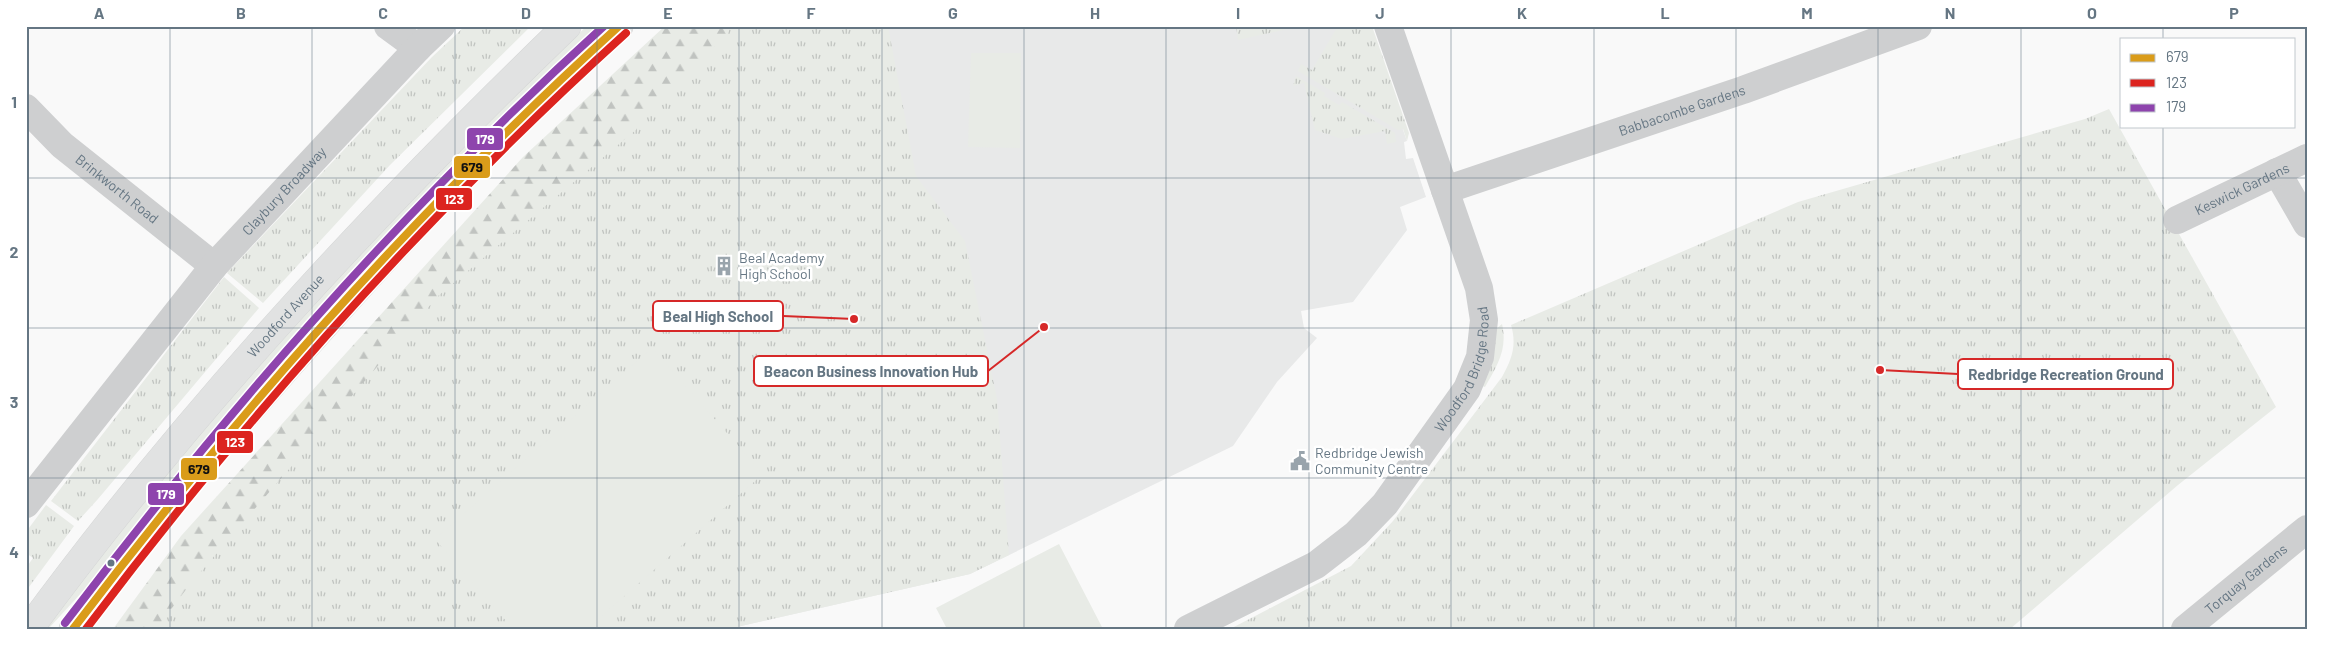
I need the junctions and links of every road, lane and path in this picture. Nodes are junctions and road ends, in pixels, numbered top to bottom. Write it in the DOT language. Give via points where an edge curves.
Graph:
graph roads {
  1 [pos="388,26"];
  2 [pos="442,26"];
  3 [pos="567,26"];
  4 [pos="619,26"];
  5 [pos="1388,26"];
  6 [pos="1918,26"];
  7 [pos="418,48"];
  8 [pos="26,108"];
  9 [pos="2307,158"];
  10 [pos="2277,172"];
  11 [pos="1445,190"];
  12 [pos="2177,220"];
  13 [pos="2307,224"];
  14 [pos="214,266"];
  15 [pos="29,494"];
  16 [pos="2307,529"];
  17 [pos="74,624"];
  18 [pos="29,629"];
  19 [pos="1188,629"];
  20 [pos="2185,629"];
  1 -- 7 [label="street"];
  2 -- 7 [label="street, Claybury Broadway"];
  3 -- 18 [label="highway, Woodford Avenue" via="454,136 309,290 139,488"];
  4 -- 17 [label="highway" via="480,159 380,262 278,376"];
  5 -- 11 [label="street, Woodford Bridge Road"];
  6 -- 11 [label="street, Babbacombe Gardens" via="1743,90"];
  7 -- 14 [label="street, Claybury Broadway"];
  8 -- 14 [label="street, Brinkworth Road" via="62,145"];
  9 -- 10 [label="street, Keswick Gardens"];
  10 -- 12 [label="street, Keswick Gardens"];
  10 -- 13 [label="street"];
  11 -- 19 [label="street, Woodford Bridge Road" via="1479,288 1484,320 1480,357 1468,389 1385,504 1356,534 1316,565"];
  14 -- 15 [label="street, Claybury Broadway"];
  16 -- 20 [label="street, Torquay Gardens"];
}
